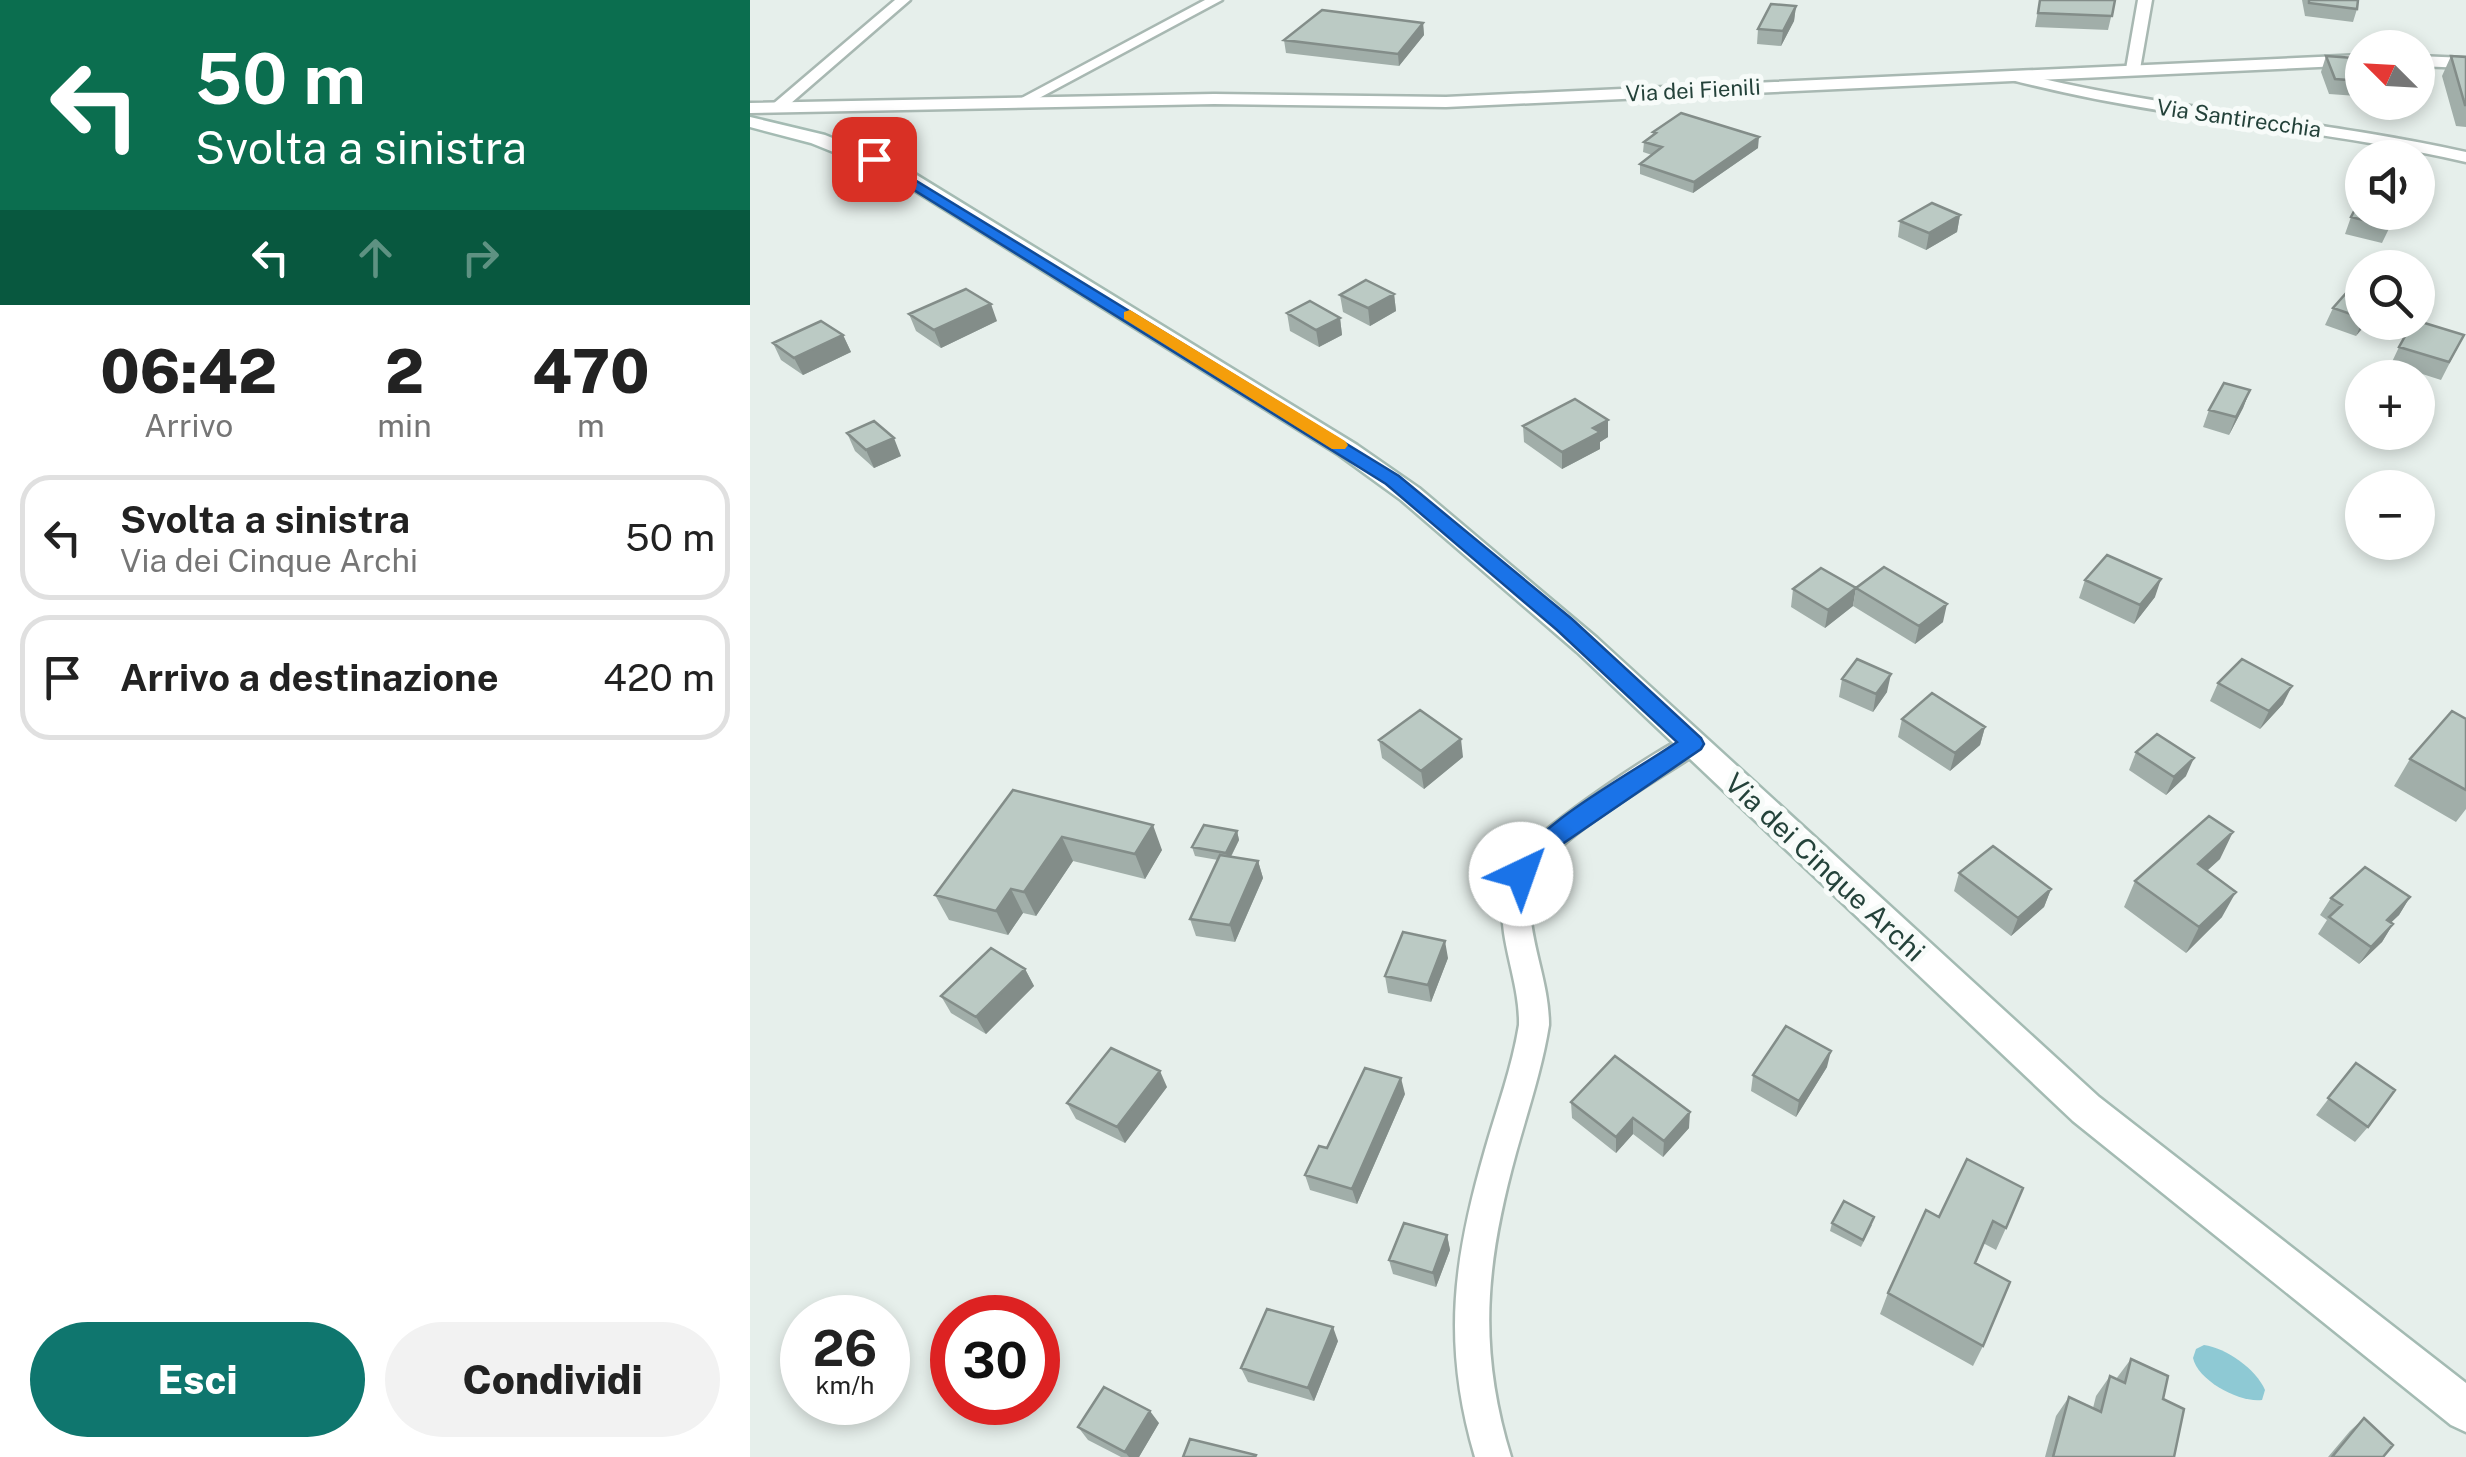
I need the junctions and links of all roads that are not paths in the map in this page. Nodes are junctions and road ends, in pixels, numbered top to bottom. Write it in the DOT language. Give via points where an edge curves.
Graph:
graph roads {
  1 [pos="903,0"];
  2 [pos="1214,0"];
  3 [pos="2145,0"];
  4 [pos="2345,61"];
  5 [pos="2435,61"];
  6 [pos="2466,62"];
  7 [pos="2134,69"];
  8 [pos="2013,76"];
  9 [pos="1023,101"];
  10 [pos="778,107"];
  11 [pos="750,108"];
  12 [pos="750,122"];
  13 [pos="2466,157"];
  14 [pos="1693,744"];
  15 [pos="2466,1410"];
  16 [pos="1493,1457"];
  1 -- 10 [label="street"];
  2 -- 9 [label="street, Via dei Fienili"];
  3 -- 7 [label="street"];
  4 -- 7 [label="street, Via dei Fienili"];
  5 -- 6 [label="street"];
  7 -- 8 [label="street, Via dei Fienili"];
  8 -- 9 [label="street, Via dei Fienili" via="1431,102"];
  8 -- 13 [label="street, Via Santirecchia" via="2081,94 2383,138"];
  9 -- 10 [label="street, Via dei Fienili"];
  10 -- 11 [label="street, Via dei Fienili"];
  12 -- 14 [label="street, Via dei Cinque Archi" via="889,166 1362,460 1564,624"];
  14 -- 15 [label="street, Via dei Cinque Archi" via="2058,1085"];
  14 -- 16 [label="street" via="1550,840 1518,881 1516,920 1534,1020 1481,1220 1468,1304 1471,1376"];
}
